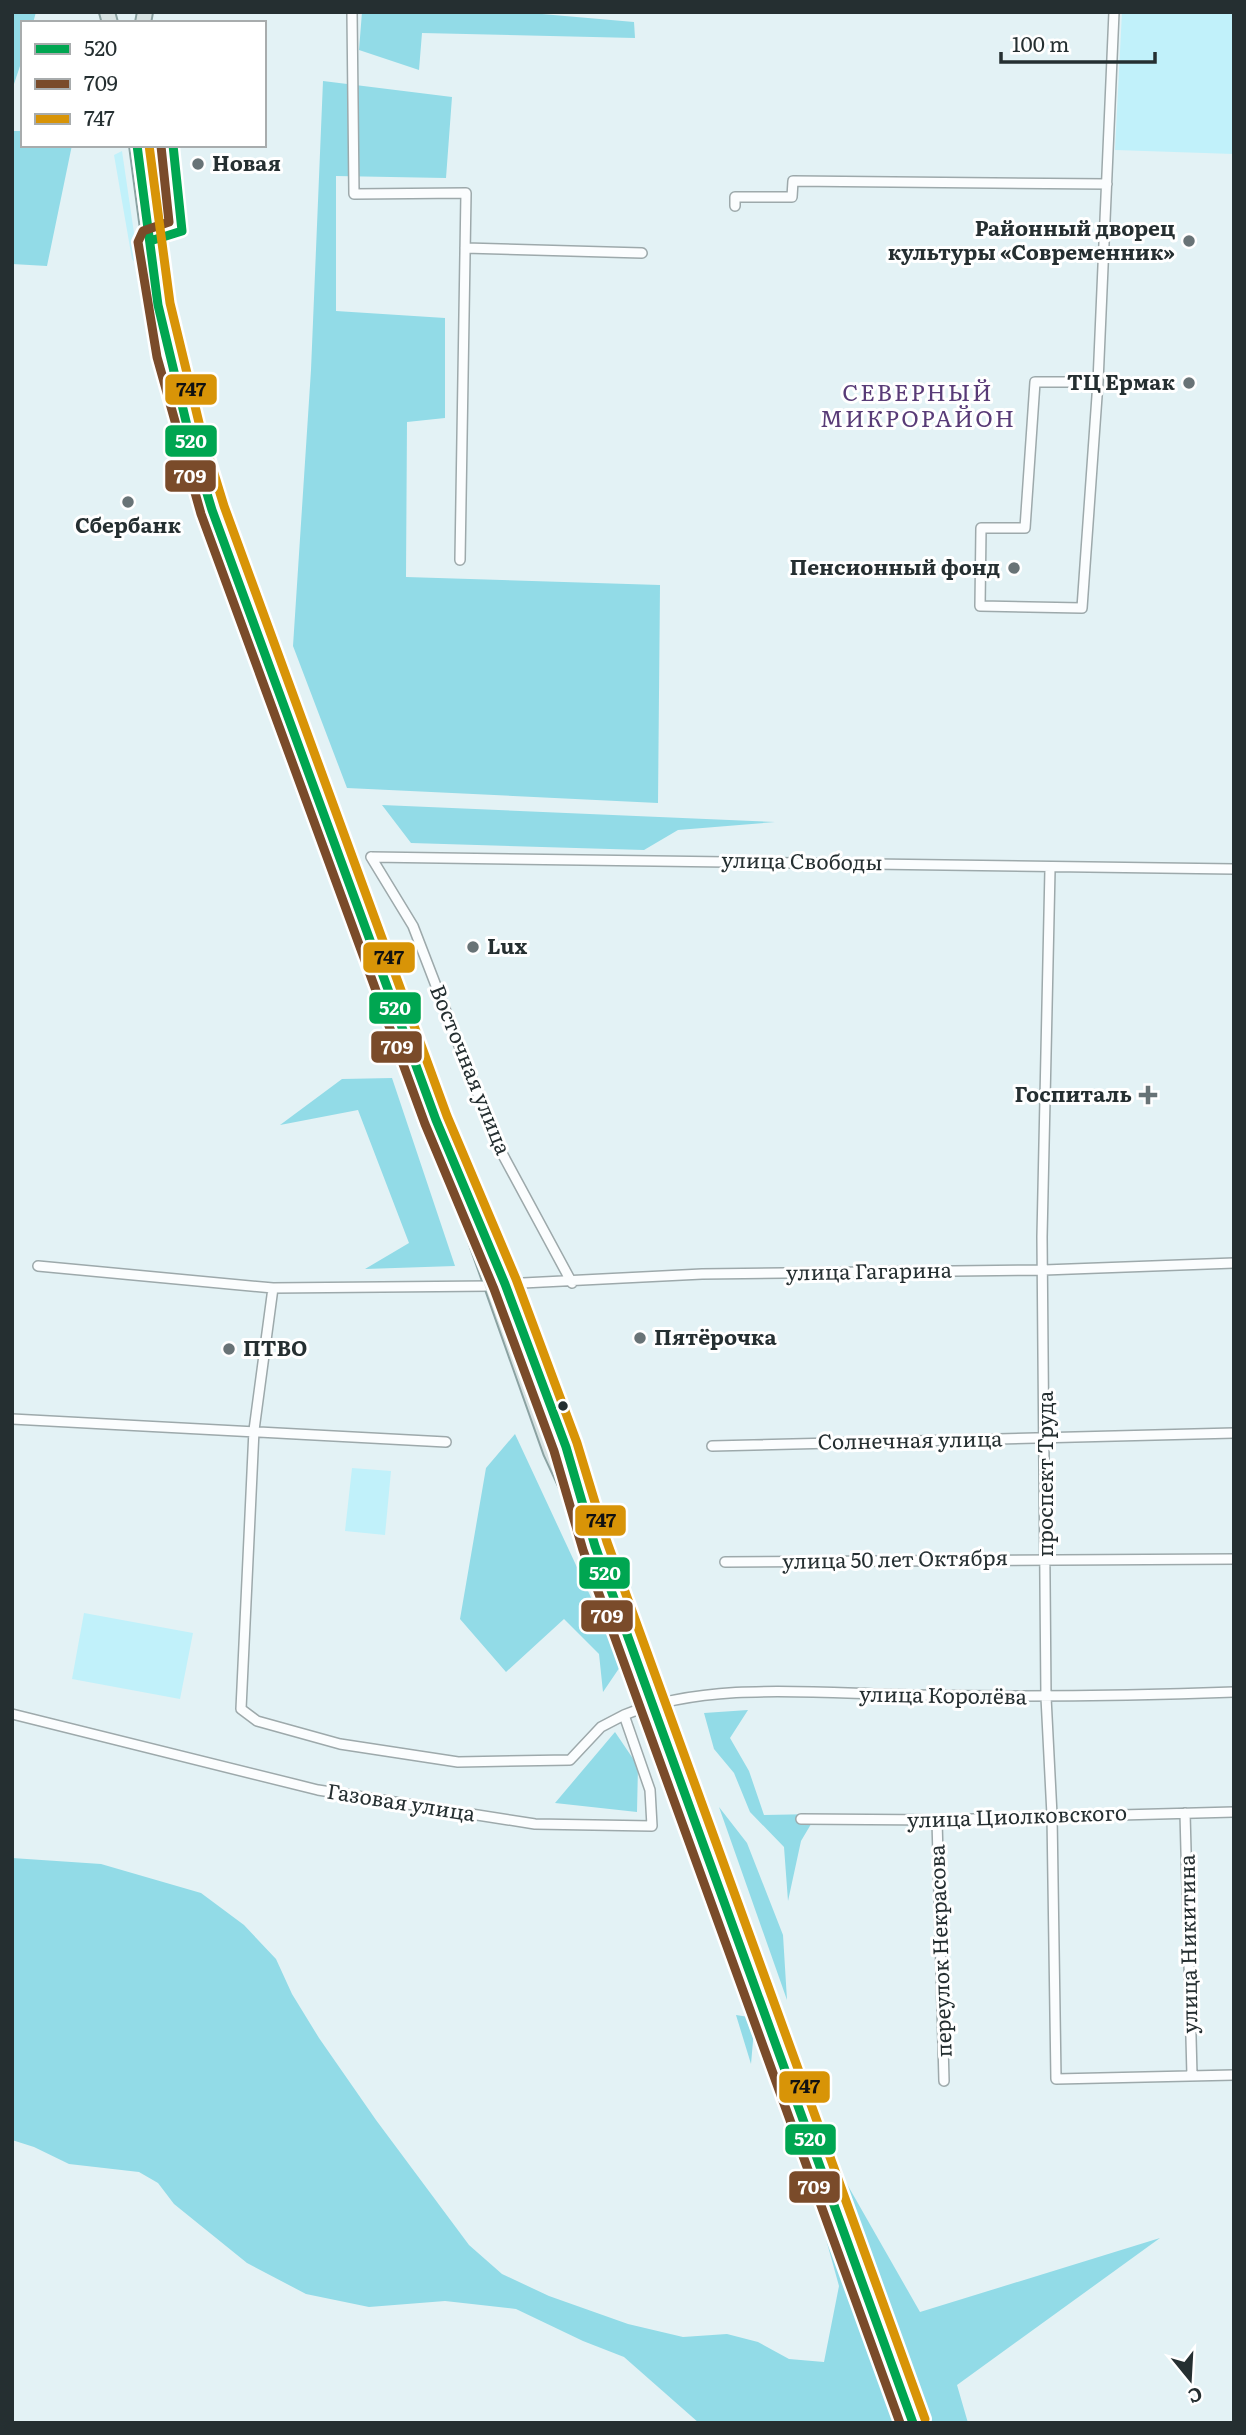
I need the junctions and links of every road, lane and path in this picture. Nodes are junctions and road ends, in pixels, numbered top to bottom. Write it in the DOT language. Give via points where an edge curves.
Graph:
graph roads {
  1 [pos="352,12"];
  2 [pos="1114,12"];
  3 [pos="136,147"];
  4 [pos="1107,184"];
  5 [pos="735,206"];
  6 [pos="465,248"];
  7 [pos="642,253"];
  8 [pos="1098,382"];
  9 [pos="460,560"];
  10 [pos="371,857"];
  11 [pos="1050,869"];
  12 [pos="1234,869"];
  13 [pos="1234,1263"];
  14 [pos="38,1266"];
  15 [pos="1044,1270"];
  16 [pos="572,1283"];
  17 [pos="498,1285"];
  18 [pos="274,1287"];
  19 [pos="12,1419"];
  20 [pos="254,1430"];
  21 [pos="1234,1433"];
  22 [pos="1046,1438"];
  23 [pos="446,1442"];
  24 [pos="712,1446"];
  25 [pos="1047,1558"];
  26 [pos="1234,1559"];
  27 [pos="725,1562"];
  28 [pos="1234,1692"];
  29 [pos="1046,1697"];
  30 [pos="652,1703"];
  31 [pos="12,1714"];
  32 [pos="624,1715"];
  33 [pos="1234,1812"];
  34 [pos="1185,1813"];
  35 [pos="1052,1815"];
  36 [pos="801,1819"];
  37 [pos="937,1820"];
  38 [pos="1192,2075"];
  39 [pos="1234,2075"];
  40 [pos="944,2081"];
  41 [pos="913,2423"];
  1 -- 6 [label="street" via="354,194 466,193"];
  2 -- 4 [label="street"];
  3 -- 17 [label="main road" via="158,305 212,510"];
  4 -- 5 [label="street" via="793,181 792,197 735,197"];
  4 -- 8 [label="street"];
  6 -- 7 [label="street"];
  6 -- 9 [label="street"];
  8 -- 8 [label="street" via="1082,608 980,606 981,528 1026,527 1035,382"];
  10 -- 11 [label="street, улица Свободы"];
  10 -- 16 [label="street, Восточная улица" via="413,926 497,1144"];
  11 -- 12 [label="street, улица Свободы"];
  11 -- 15 [label="street, проспект Труда"];
  13 -- 15 [label="street, улица Гагарина"];
  14 -- 18 [label="street, улица Гагарина"];
  15 -- 16 [label="street, улица Гагарина" via="702,1274"];
  15 -- 22 [label="street, проспект Труда"];
  16 -- 17 [label="street, улица Гагарина"];
  17 -- 18 [label="street, улица Гагарина"];
  17 -- 30 [label="main road" via="551,1452 595,1546"];
  18 -- 20 [label="street"];
  19 -- 20 [label="street"];
  20 -- 23 [label="street"];
  20 -- 32 [label="street" via="241,1709 257,1721 340,1744 458,1762 569,1759 601,1727"];
  21 -- 22 [label="street, Солнечная улица"];
  22 -- 24 [label="street, Солнечная улица"];
  22 -- 25 [label="street, проспект Труда"];
  25 -- 26 [label="street, улица 50 лет Октября"];
  25 -- 27 [label="street, улица 50 лет Октября"];
  25 -- 29 [label="street, проспект Труда"];
  28 -- 29 [label="street, улица Королёва"];
  29 -- 30 [label="street, улица Королёва" via="725,1693"];
  29 -- 35 [label="street, проспект Труда"];
  30 -- 32 [label="street"];
  30 -- 41 [label="main road"];
  31 -- 32 [label="street, Газовая улица" via="318,1790 535,1824 652,1826 650,1790"];
  33 -- 34 [label="street, улица Циолковского"];
  34 -- 35 [label="street, улица Циолковского"];
  34 -- 38 [label="street, улица Никитина"];
  35 -- 37 [label="street, улица Циолковского"];
  35 -- 38 [label="street, проспект Труда" via="1056,2079"];
  36 -- 37 [label="street, улица Циолковского"];
  37 -- 40 [label="street, переулок Некрасова"];
  38 -- 39 [label="street"];
}
